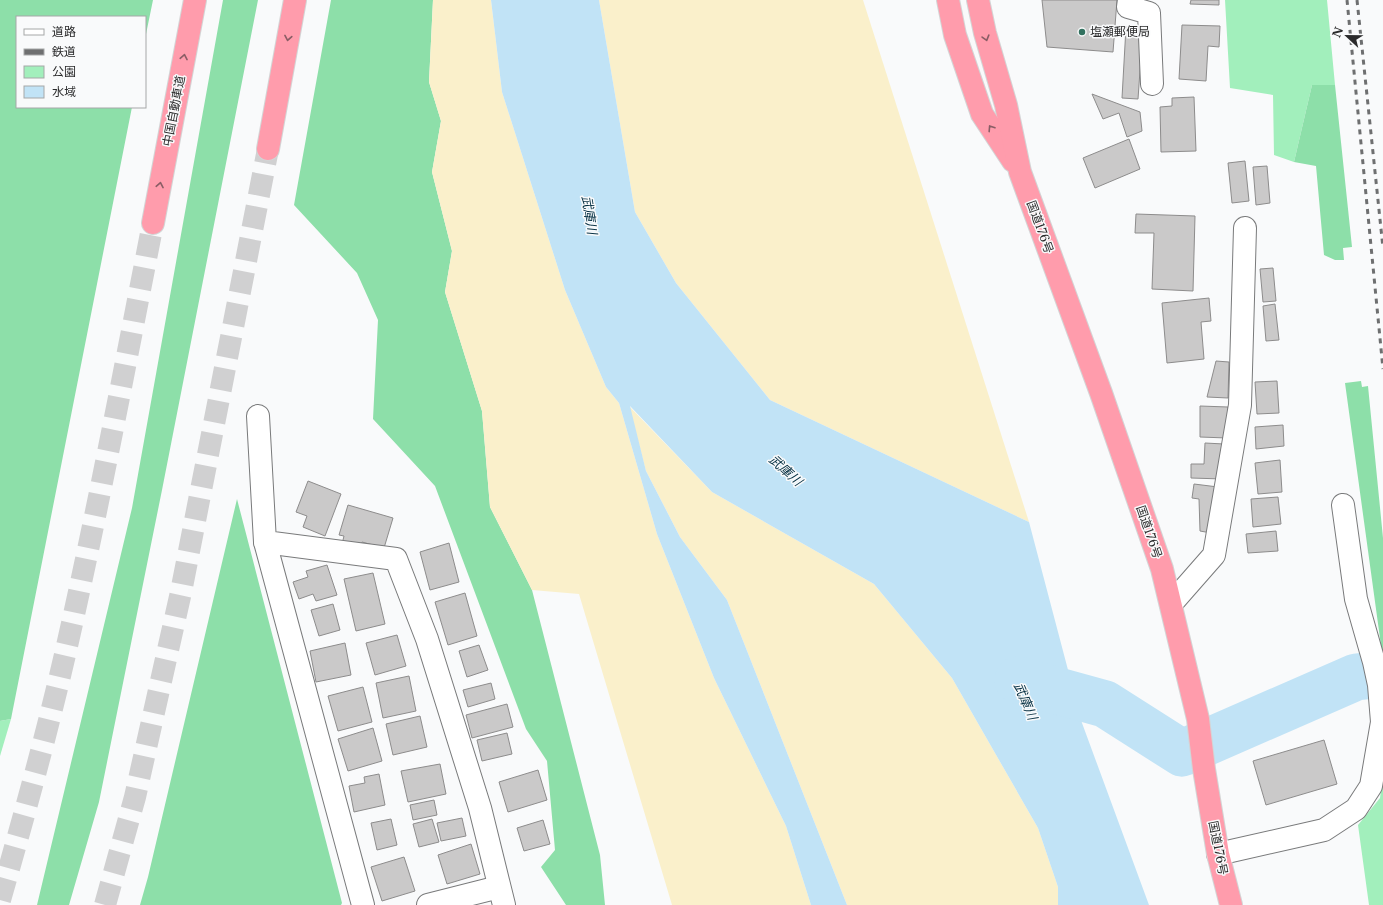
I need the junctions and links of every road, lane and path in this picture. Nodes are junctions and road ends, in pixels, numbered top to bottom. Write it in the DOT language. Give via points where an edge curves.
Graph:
graph roads {
  1 [pos="195,0"];
  2 [pos="295,0"];
  3 [pos="948,0"];
  4 [pos="978,0"];
  5 [pos="1129,0"];
  6 [pos="1152,84"];
  7 [pos="268,149"];
  8 [pos="1020,172"];
  9 [pos="153,223"];
  10 [pos="1245,228"];
  11 [pos="258,416"];
  12 [pos="1343,505"];
  13 [pos="265,542"];
  14 [pos="1171,604"];
  15 [pos="1218,854"];
  16 [pos="502,896"];
  17 [pos="363,905"];
  18 [pos="428,905"];
  19 [pos="1231,905"];
  9 -- 1 [label="highway, 中国自動車道, one-way"];
  2 -- 7 [label="highway, one-way"];
  8 -- 3 [label="highway, 国道176号, one-way" via="982,114 955,35"];
  4 -- 8 [label="highway, 国道176号, one-way" via="1006,105"];
  5 -- 6 [label="street" via="1128,7 1150,13"];
  8 -- 14 [label="highway, 国道176号" via="1101,393 1162,569"];
  10 -- 14 [label="street" via="1240,405 1214,556"];
  11 -- 13 [label="street"];
  12 -- 15 [label="street" via="1356,598 1379,685 1382,722 1371,786 1356,809 1324,830"];
  13 -- 16 [label="street" via="396,559 427,639 464,756"];
  13 -- 17 [label="street"];
  14 -- 15 [label="highway, 国道176号" via="1198,719"];
  15 -- 19 [label="highway, 国道176号"];
  16 -- 18 [label="street"];
}
